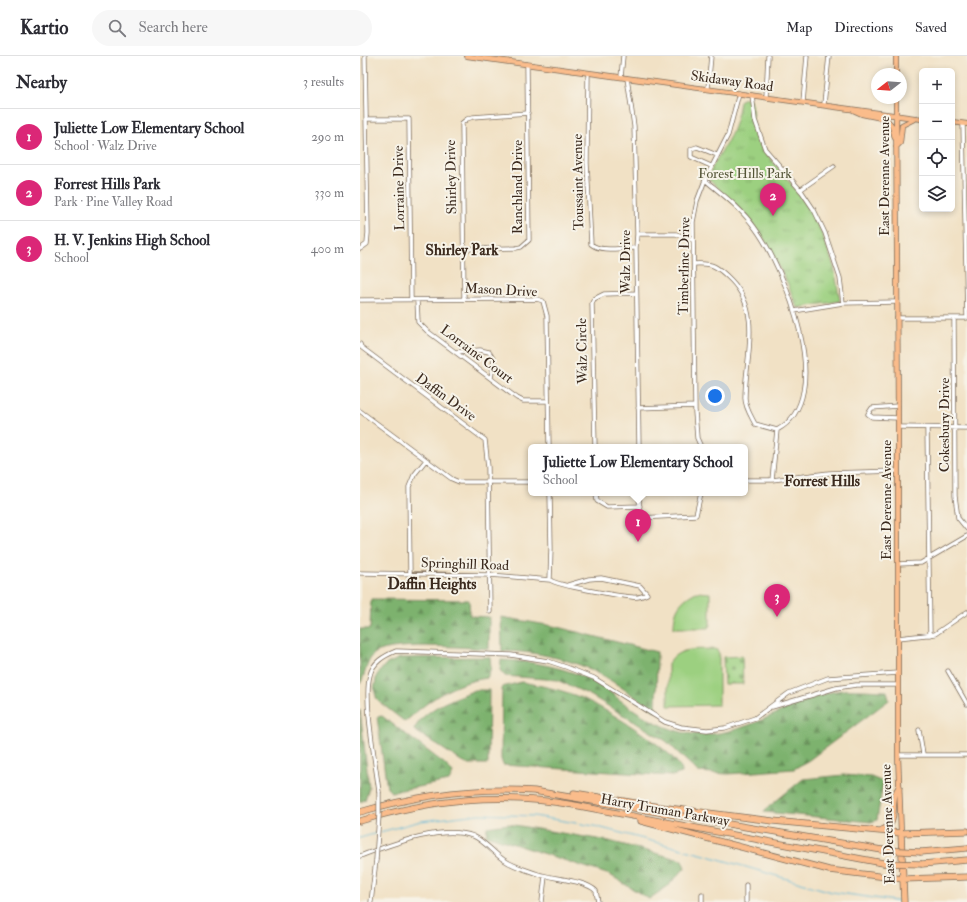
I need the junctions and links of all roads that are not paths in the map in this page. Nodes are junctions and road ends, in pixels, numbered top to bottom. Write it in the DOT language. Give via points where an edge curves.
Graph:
graph roads {
  1 [pos="365,56"];
  2 [pos="467,56"];
  3 [pos="623,56"];
  4 [pos="711,56"];
  5 [pos="768,56"];
  6 [pos="807,56"];
  7 [pos="829,56"];
  8 [pos="896,56"];
  9 [pos="527,65"];
  10 [pos="896,68"];
  11 [pos="588,73"];
  12 [pos="621,77"];
  13 [pos="627,78"];
  14 [pos="708,88"];
  15 [pos="739,93"];
  16 [pos="752,95"];
  17 [pos="766,97"];
  18 [pos="803,102"];
  19 [pos="824,104"];
  20 [pos="896,104"];
  21 [pos="851,109"];
  22 [pos="528,113"];
  23 [pos="896,115"];
  24 [pos="916,118"];
  25 [pos="366,119"];
  26 [pos="955,122"];
  27 [pos="965,124"];
  28 [pos="896,145"];
  29 [pos="717,155"];
  30 [pos="711,166"];
  31 [pos="834,166"];
  32 [pos="705,180"];
  33 [pos="800,190"];
  34 [pos="637,234"];
  35 [pos="694,240"];
  36 [pos="636,248"];
  37 [pos="360,249"];
  38 [pos="463,249"];
  39 [pos="694,264"];
  40 [pos="636,293"];
  41 [pos="464,298"];
  42 [pos="360,300"];
  43 [pos="411,300"];
  44 [pos="417,300"];
  45 [pos="897,302"];
  46 [pos="843,303"];
  47 [pos="794,311"];
  48 [pos="897,318"];
  49 [pos="954,318"];
  50 [pos="967,318"];
  51 [pos="360,344"];
  52 [pos="455,352"];
  53 [pos="491,378"];
  54 [pos="547,401"];
  55 [pos="695,406"];
  56 [pos="898,406"];
  57 [pos="638,408"];
  58 [pos="360,411"];
  59 [pos="898,418"];
  60 [pos="898,427"];
  61 [pos="927,428"];
  62 [pos="954,428"];
  63 [pos="967,428"];
  64 [pos="777,430"];
  65 [pos="549,444"];
  66 [pos="595,444"];
  67 [pos="639,444"];
  68 [pos="700,444"];
  69 [pos="426,460"];
  70 [pos="898,471"];
  71 [pos="748,480"];
  72 [pos="772,480"];
  73 [pos="528,482"];
  74 [pos="489,483"];
  75 [pos="550,496"];
  76 [pos="597,496"];
  77 [pos="639,496"];
  78 [pos="700,496"];
  79 [pos="640,506"];
  80 [pos="967,529"];
  81 [pos="967,536"];
  82 [pos="929,558"];
  83 [pos="898,564"];
  84 [pos="360,573"];
  85 [pos="410,573"];
  86 [pos="490,575"];
  87 [pos="550,580"];
  88 [pos="568,585"];
  89 [pos="490,612"];
  90 [pos="967,612"];
  91 [pos="930,635"];
  92 [pos="898,638"];
  93 [pos="948,671"];
  94 [pos="898,673"];
  95 [pos="898,685"];
  96 [pos="967,704"];
  97 [pos="770,708"];
  98 [pos="919,730"];
  99 [pos="923,754"];
  100 [pos="898,755"];
  101 [pos="967,755"];
  102 [pos="899,788"];
  103 [pos="514,790"];
  104 [pos="604,811"];
  105 [pos="360,812"];
  106 [pos="360,821"];
  107 [pos="879,831"];
  108 [pos="967,831"];
  109 [pos="901,834"];
  110 [pos="967,848"];
  111 [pos="360,856"];
  112 [pos="967,860"];
  113 [pos="545,876"];
  114 [pos="967,877"];
  115 [pos="902,879"];
  116 [pos="746,886"];
  117 [pos="702,894"];
  118 [pos="371,902"];
  119 [pos="542,902"];
  120 [pos="598,902"];
  121 [pos="702,902"];
  122 [pos="746,902"];
  123 [pos="904,902"];
  1 -- 25 [label="street"];
  2 -- 9 [label="main road, Skidaway Road"];
  3 -- 12 [label="street"];
  4 -- 14 [label="street"];
  5 -- 17 [label="street"];
  6 -- 18 [label="street"];
  7 -- 19 [label="street"];
  8 -- 10 [label="main road"];
  9 -- 11 [label="main road, Skidaway Road"];
  9 -- 22 [label="street, Ranchland Drive"];
  11 -- 12 [label="main road, Skidaway Road"];
  11 -- 36 [label="street, Toussaint Avenue" via="587,163 591,244 596,248 606,249"];
  12 -- 13 [label="main road, Skidaway Road"];
  13 -- 14 [label="main road, Skidaway Road"];
  13 -- 34 [label="street, Walz Drive" via="634,126"];
  14 -- 15 [label="main road, Skidaway Road"];
  15 -- 16 [label="main road, Skidaway Road"];
  15 -- 29 [label="street, Timberline Drive" via="728,135"];
  16 -- 17 [label="main road, Skidaway Road"];
  16 -- 33 [label="street" via="755,120 765,149"];
  17 -- 18 [label="main road, Skidaway Road"];
  18 -- 19 [label="main road, Skidaway Road"];
  19 -- 21 [label="main road, Skidaway Road"];
  20 -- 23 [label="main road, East Derenne Avenue"];
  21 -- 23 [label="main road, Skidaway Road"];
  21 -- 28 [label="main road" via="857,113 886,119 892,126"];
  22 -- 38 [label="street, Shirley Drive" via="473,117 462,123"];
  22 -- 38 [label="street, Ranchland Drive" via="529,240 516,248"];
  23 -- 24 [label="main road, Skidaway Road"];
  23 -- 28 [label="main road, East Derenne Avenue"];
  24 -- 28 [label="main road" via="902,125 900,143"];
  25 -- 37 [label="street" via="368,233 366,244"];
  25 -- 43 [label="street, Lorraine Drive" via="409,119"];
  26 -- 27 [label="main road"];
  27 -- 50 [label="street"];
  28 -- 45 [label="main road, East Derenne Avenue"];
  29 -- 30 [label="street, Timberline Drive"];
  29 -- 30 [label="street" via="697,147 691,149 692,157"];
  30 -- 32 [label="street, Timberline Drive"];
  31 -- 33 [label="street"];
  32 -- 35 [label="street, Timberline Drive" via="695,215"];
  32 -- 47 [label="street" via="728,198 755,227 780,271"];
  33 -- 46 [label="street" via="814,210 825,233 840,278"];
  34 -- 35 [label="street" via="676,234"];
  34 -- 36 [label="street, Walz Drive"];
  35 -- 39 [label="street, Timberline Drive"];
  36 -- 40 [label="street, Walz Drive"];
  38 -- 41 [label="street, Shirley Drive"];
  39 -- 55 [label="street, Timberline Drive"];
  39 -- 64 [label="street" via="711,263 734,282 743,299 750,326 745,399 755,424"];
  40 -- 57 [label="street, Walz Drive"];
  40 -- 66 [label="street, Walz Circle" via="604,294 592,303"];
  41 -- 44 [label="street, Mason Drive"];
  41 -- 54 [label="street, Mason Drive" via="543,301 547,316"];
  42 -- 43 [label="street, Mason Drive"];
  43 -- 44 [label="street, Mason Drive"];
  44 -- 52 [label="street, Lorraine Court" via="418,322"];
  45 -- 46 [label="street"];
  45 -- 48 [label="main road, East Derenne Avenue"];
  46 -- 47 [label="street"];
  47 -- 64 [label="street" via="805,354 803,391 794,415 788,423"];
  48 -- 49 [label="street"];
  48 -- 56 [label="main road, East Derenne Avenue"];
  49 -- 50 [label="street"];
  49 -- 62 [label="street, Cokesbury Drive"];
  51 -- 74 [label="street, Daffin Drive" via="485,440"];
  52 -- 53 [label="street, Lorraine Court"];
  52 -- 53 [label="street" via="489,352 494,360"];
  53 -- 54 [label="street, Lorraine Court" via="523,401"];
  54 -- 65 [label="street, Mason Drive"];
  55 -- 57 [label="street"];
  55 -- 68 [label="street, Timberline Drive" via="697,438"];
  56 -- 59 [label="main road, East Derenne Avenue"];
  56 -- 59 [label="street" via="872,408 868,414 872,417"];
  57 -- 67 [label="street, Walz Drive"];
  58 -- 69 [label="street"];
  59 -- 60 [label="main road, East Derenne Avenue"];
  60 -- 61 [label="street"];
  60 -- 70 [label="main road, East Derenne Avenue"];
  61 -- 62 [label="street"];
  61 -- 82 [label="street"];
  62 -- 63 [label="street"];
  62 -- 80 [label="street, Cokesbury Drive" via="955,496 958,518"];
  64 -- 72 [label="street"];
  69 -- 74 [label="street" via="459,482"];
  69 -- 85 [label="street" via="414,475 409,487"];
  70 -- 72 [label="street" via="829,473"];
  70 -- 83 [label="main road, East Derenne Avenue"];
  71 -- 72 [label="street"];
  73 -- 74 [label="street"];
  74 -- 86 [label="street, Daffin Drive"];
  75 -- 87 [label="street"];
  76 -- 79 [label="street" via="598,501 607,507"];
  77 -- 79 [label="street"];
  78 -- 79 [label="street" via="696,515 693,516 640,518"];
  81 -- 82 [label="street"];
  82 -- 83 [label="street" via="921,563"];
  82 -- 91 [label="street"];
  83 -- 92 [label="main road, East Derenne Avenue"];
  84 -- 85 [label="street, Springhill Road"];
  85 -- 86 [label="street, Springhill Road"];
  86 -- 87 [label="street, Springhill Road"];
  86 -- 89 [label="street, Daffin Drive"];
  87 -- 88 [label="street, Springhill Road"];
  88 -- 88 [label="street, Springhill Road" via="634,598 647,594 640,586 601,578"];
  90 -- 91 [label="street"];
  91 -- 92 [label="street"];
  92 -- 94 [label="main road, East Derenne Avenue"];
  93 -- 96 [label="street"];
  94 -- 95 [label="main road, East Derenne Avenue"];
  94 -- 97 [label="street" via="828,678 789,694"];
  95 -- 97 [label="street" via="836,688"];
  95 -- 100 [label="main road, East Derenne Avenue"];
  97 -- 118 [label="street, bridge" via="755,718 726,728 695,730 665,722 594,678 548,661 511,655 396,651 384,656 370,675 369,709 379,792"];
  98 -- 99 [label="street"];
  99 -- 100 [label="street"];
  99 -- 101 [label="street"];
  100 -- 102 [label="main road, East Derenne Avenue"];
  102 -- 107 [label="highway" via="894,797 891,824"];
  102 -- 109 [label="main road, East Derenne Avenue"];
  103 -- 105 [label="highway, Harry Truman Parkway" via="445,793 402,800"];
  103 -- 107 [label="highway" via="583,794 715,815"];
  103 -- 110 [label="highway, Harry Truman Parkway, bridge" via="555,794 882,850 921,852"];
  104 -- 106 [label="highway, Harry Truman Parkway" via="534,799 487,798 418,805"];
  104 -- 112 [label="highway, Harry Truman Parkway, bridge" via="883,863 922,864"];
  104 -- 115 [label="highway" via="828,870"];
  107 -- 109 [label="highway"];
  108 -- 109 [label="highway"];
  109 -- 115 [label="highway, East Derenne Avenue"];
  111 -- 113 [label="street" via="388,845 427,836 458,833 478,840 513,866"];
  113 -- 119 [label="street"];
  113 -- 120 [label="street" via="590,886 596,891"];
  114 -- 115 [label="highway"];
  115 -- 123 [label="highway, East Derenne Avenue"];
  116 -- 122 [label="street"];
  117 -- 121 [label="street"];
}
